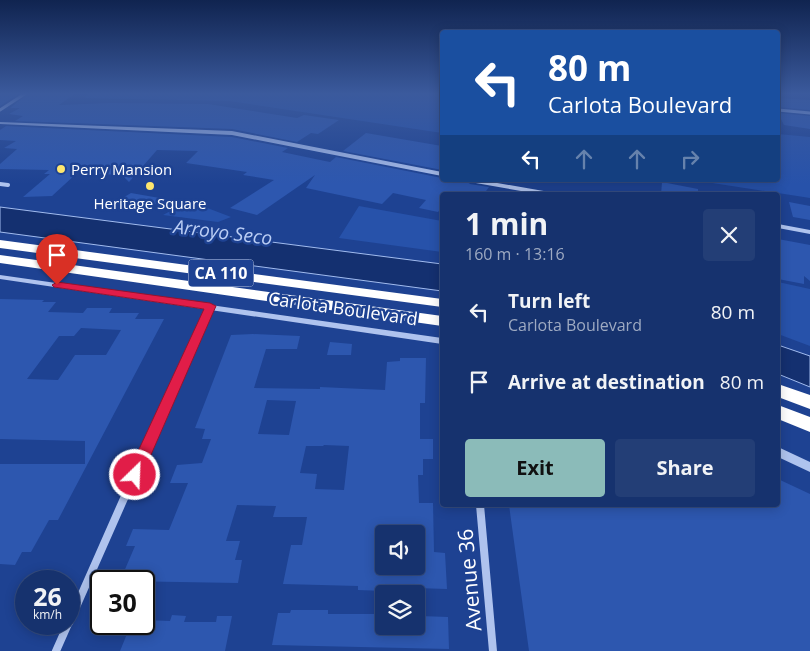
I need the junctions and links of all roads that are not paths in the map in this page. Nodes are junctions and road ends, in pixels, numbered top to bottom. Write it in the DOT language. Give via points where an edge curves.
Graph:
graph roads {
  1 [pos="9,123"];
  2 [pos="440,174"];
  3 [pos="481,182"];
  4 [pos="0,184"];
  5 [pos="8,185"];
  6 [pos="538,192"];
  7 [pos="780,226"];
  8 [pos="810,232"];
  9 [pos="0,244"];
  10 [pos="0,259"];
  11 [pos="0,277"];
  12 [pos="440,302"];
  13 [pos="210,306"];
  14 [pos="440,321"];
  15 [pos="440,341"];
  16 [pos="780,391"];
  17 [pos="810,402"];
  18 [pos="780,413"];
  19 [pos="810,425"];
  20 [pos="780,453"];
  21 [pos="810,467"];
  22 [pos="480,507"];
  23 [pos="80,596"];
  24 [pos="63,635"];
  25 [pos="56,651"];
  26 [pos="494,651"];
  1 -- 2 [label="street" via="232,133"];
  3 -- 6 [label="street"];
  4 -- 5 [label="street"];
  7 -- 8 [label="street"];
  9 -- 12 [label="highway, CA 110"];
  10 -- 14 [label="highway, CA 110"];
  11 -- 13 [label="street, Carlota Boulevard"];
  13 -- 15 [label="street, Carlota Boulevard"];
  13 -- 23 [label="street"];
  16 -- 17 [label="highway"];
  18 -- 19 [label="highway"];
  20 -- 21 [label="street"];
  22 -- 26 [label="street, Avenue 36"];
  24 -- 25 [label="street"];
}
